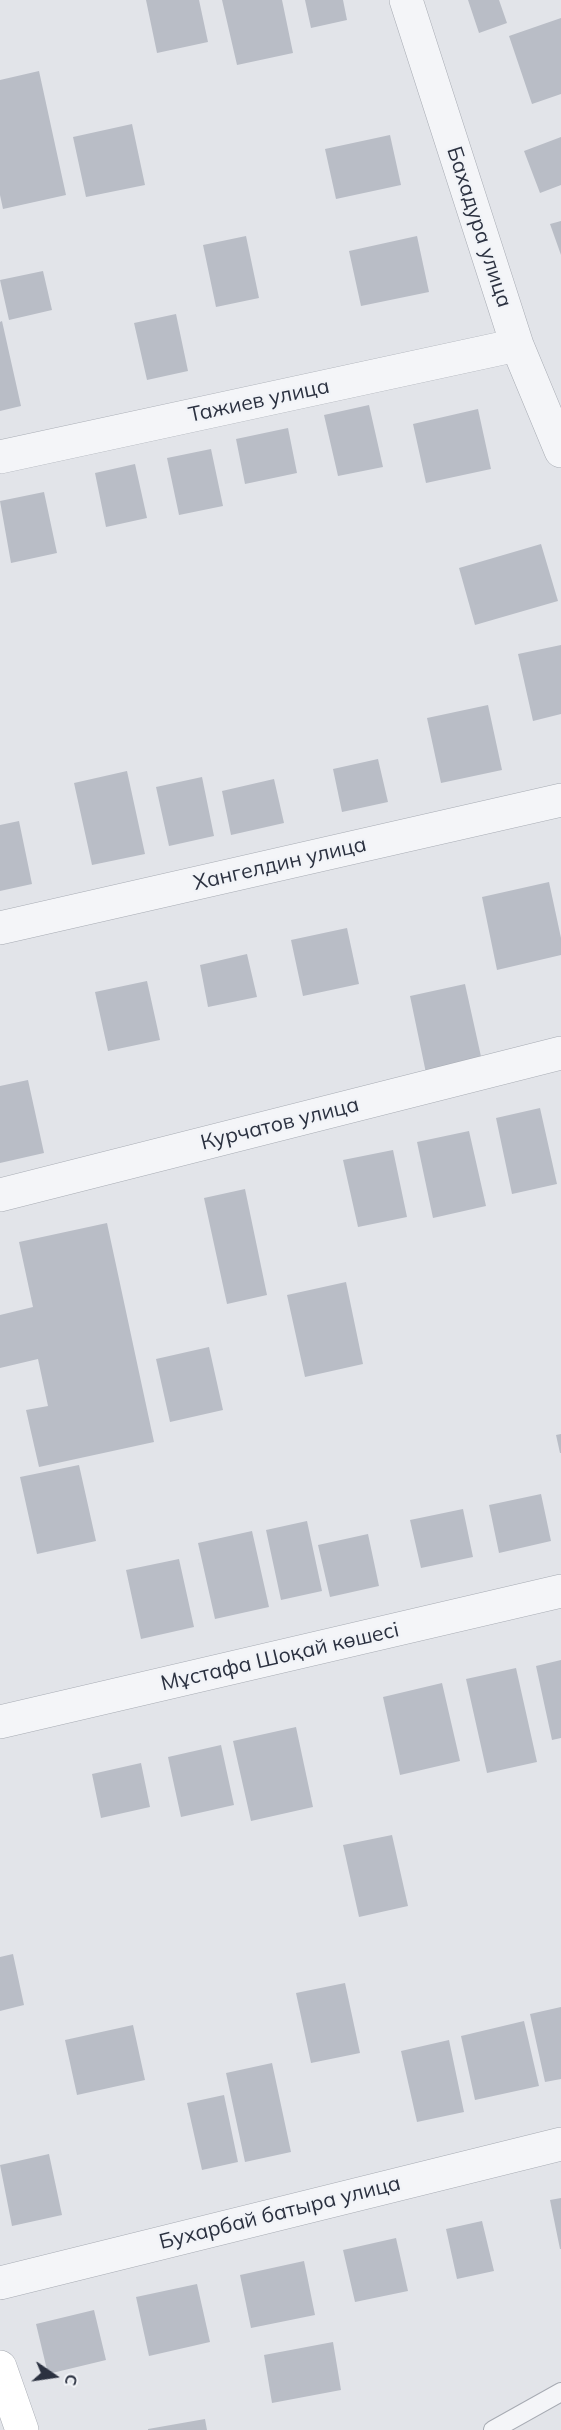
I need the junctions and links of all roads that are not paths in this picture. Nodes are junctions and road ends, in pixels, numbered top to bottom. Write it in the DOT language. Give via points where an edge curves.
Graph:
graph roads {
  1 [pos="406,0"];
  2 [pos="517,345"];
  3 [pos="561,451"];
  4 [pos="0,457"];
  5 [pos="561,800"];
  6 [pos="0,928"];
  7 [pos="561,1053"];
  8 [pos="0,1196"];
  9 [pos="561,1591"];
  10 [pos="0,1722"];
  11 [pos="561,2144"];
  12 [pos="0,2283"];
  13 [pos="0,2367"];
  14 [pos="561,2392"];
  15 [pos="22,2430"];
  16 [pos="493,2430"];
  1 -- 2 [label="street, Бахадура улица"];
  2 -- 3 [label="street, Бахадура улица"];
  2 -- 4 [label="street, Тажиев улица"];
  5 -- 6 [label="street, Хангелдин улица"];
  7 -- 8 [label="street, Курчатов улица"];
  9 -- 10 [label="street, Мұстафа Шоқай көшесі"];
  11 -- 12 [label="street, Бухарбай батыра улица"];
  13 -- 15 [label="street"];
  14 -- 16 [label="lane"];
}
